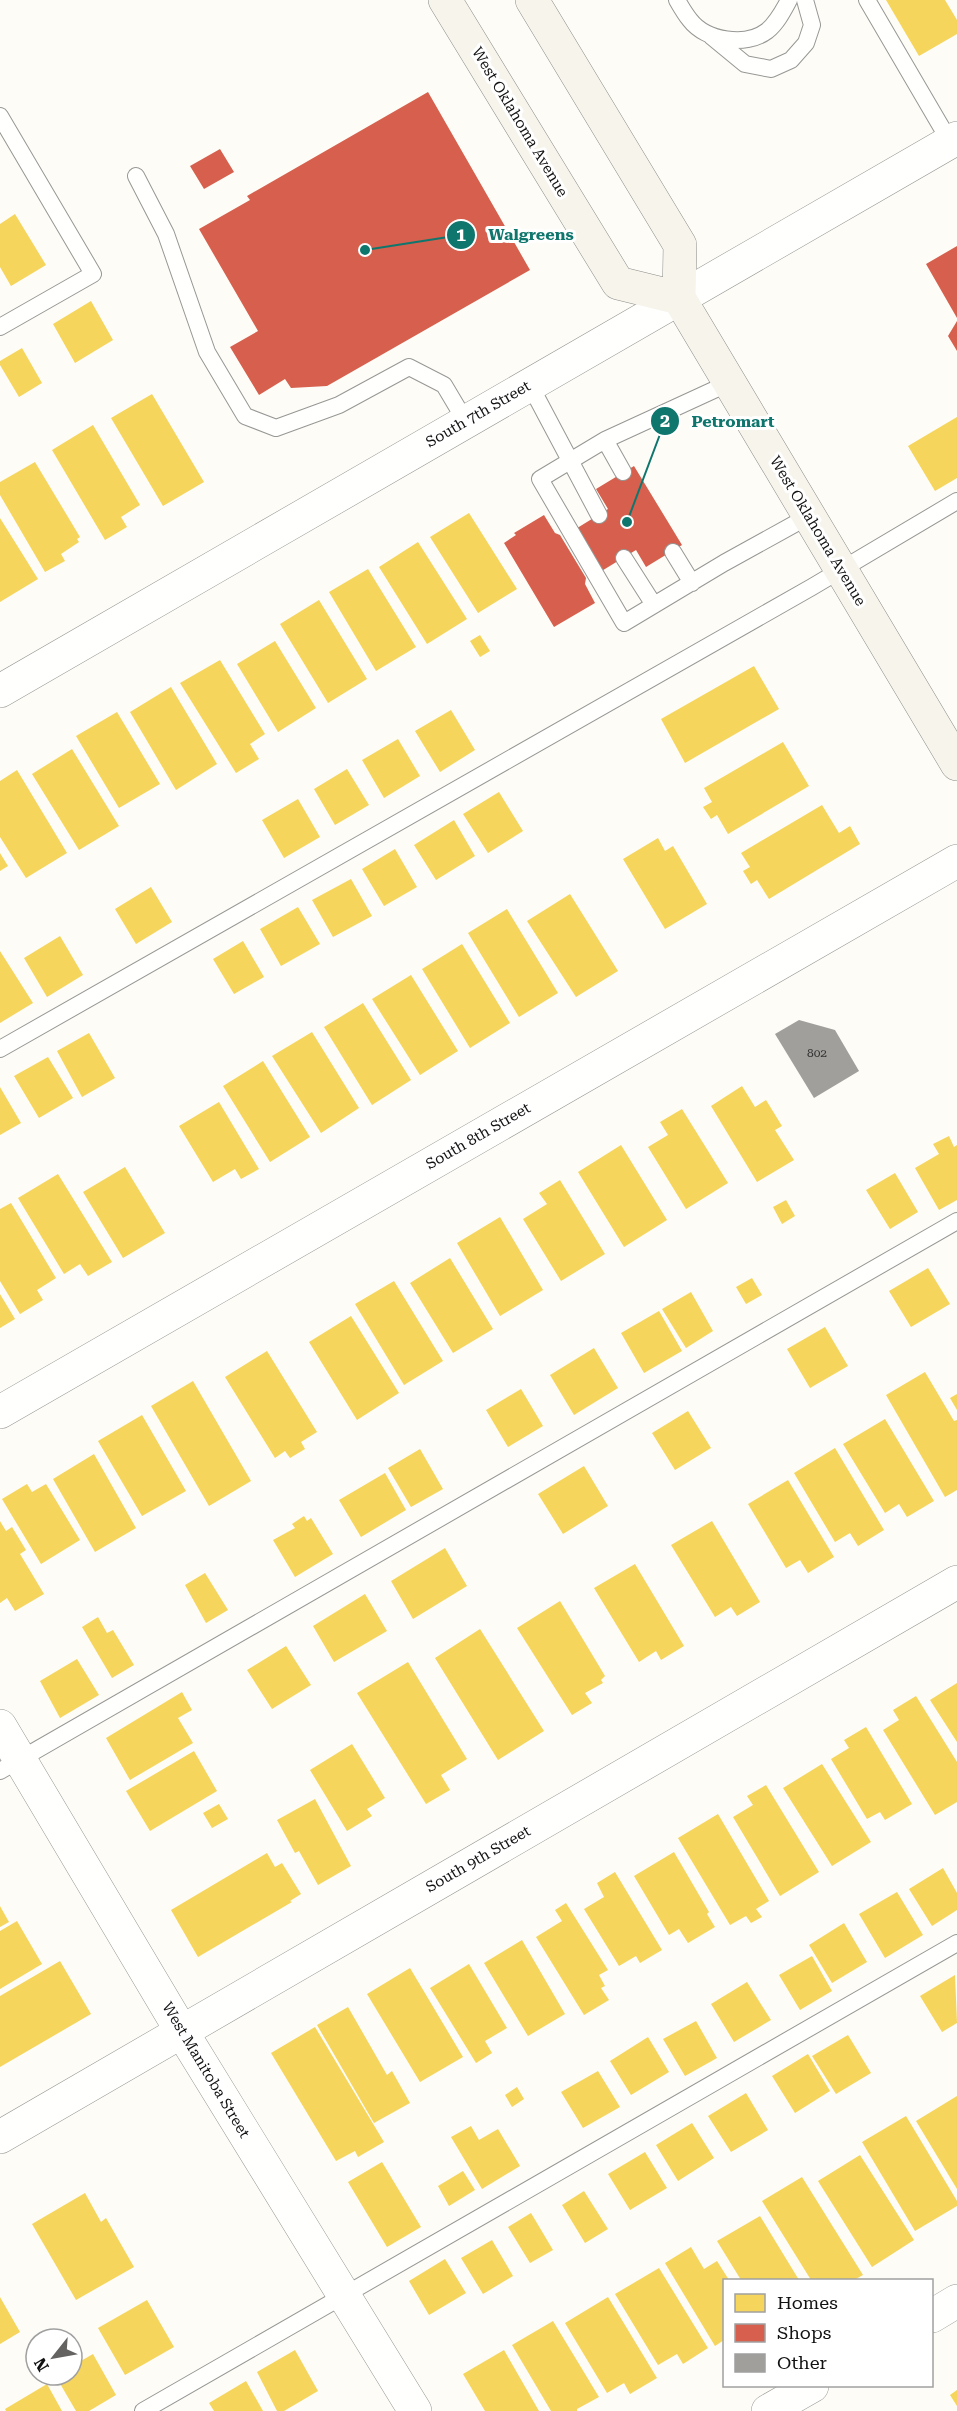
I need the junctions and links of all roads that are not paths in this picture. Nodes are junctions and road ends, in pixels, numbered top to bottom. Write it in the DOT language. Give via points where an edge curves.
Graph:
graph roads {
  1 [pos="445,0"];
  2 [pos="532,0"];
  3 [pos="677,0"];
  4 [pos="789,0"];
  5 [pos="806,0"];
  6 [pos="867,0"];
  7 [pos="711,36"];
  8 [pos="0,116"];
  9 [pos="955,144"];
  10 [pos="136,176"];
  11 [pos="679,298"];
  12 [pos="0,327"];
  13 [pos="729,383"];
  14 [pos="530,385"];
  15 [pos="465,422"];
  16 [pos="605,440"];
  17 [pos="570,461"];
  18 [pos="623,472"];
  19 [pos="957,501"];
  20 [pos="598,515"];
  21 [pos="809,516"];
  22 [pos="673,552"];
  23 [pos="624,558"];
  24 [pos="841,569"];
  25 [pos="692,583"];
  26 [pos="654,605"];
  27 [pos="0,691"];
  28 [pos="957,764"];
  29 [pos="957,861"];
  30 [pos="0,1049"];
  31 [pos="957,1221"];
  32 [pos="0,1412"];
  33 [pos="957,1582"];
  34 [pos="0,1726"];
  35 [pos="10,1765"];
  36 [pos="957,1943"];
  37 [pos="182,2032"];
  38 [pos="0,2137"];
  39 [pos="344,2296"];
  40 [pos="957,2301"];
  41 [pos="933,2315"];
  42 [pos="809,2387"];
  43 [pos="143,2411"];
  44 [pos="415,2411"];
  45 [pos="768,2411"];
  1 -- 11 [label="main road, West Oklahoma Avenue" via="618,283"];
  2 -- 11 [label="main road" via="680,245"];
  3 -- 7 [label="lane" via="691,22"];
  4 -- 7 [label="lane" via="767,32 744,41"];
  5 -- 7 [label="lane" via="812,25 806,43 791,60 771,69 745,64"];
  6 -- 9 [label="lane"];
  8 -- 12 [label="lane" via="93,274"];
  9 -- 11 [label="street, South 7th Street"];
  10 -- 15 [label="lane" via="166,234 207,352 244,416 276,428 339,405 409,367 444,385"];
  11 -- 13 [label="main road, West Oklahoma Avenue"];
  11 -- 14 [label="street, South 7th Street"];
  13 -- 16 [label="lane"];
  13 -- 21 [label="main road, West Oklahoma Avenue"];
  14 -- 15 [label="street, South 7th Street"];
  14 -- 17 [label="lane"];
  15 -- 27 [label="street, South 7th Street"];
  16 -- 17 [label="lane"];
  16 -- 18 [label="lane"];
  17 -- 20 [label="lane"];
  17 -- 26 [label="lane" via="540,479 570,531 624,623"];
  19 -- 24 [label="lane"];
  21 -- 24 [label="main road, West Oklahoma Avenue"];
  21 -- 25 [label="lane"];
  22 -- 25 [label="lane"];
  23 -- 26 [label="lane"];
  24 -- 28 [label="main road, West Oklahoma Avenue"];
  24 -- 30 [label="lane"];
  25 -- 26 [label="lane"];
  29 -- 32 [label="street, South 8th Street"];
  31 -- 35 [label="lane"];
  33 -- 37 [label="street, South 9th Street"];
  34 -- 35 [label="street, West Manitoba Street"];
  35 -- 37 [label="street, West Manitoba Street"];
  36 -- 39 [label="lane"];
  37 -- 38 [label="street, South 9th Street"];
  37 -- 39 [label="street, West Manitoba Street"];
  39 -- 43 [label="lane"];
  39 -- 44 [label="street, West Manitoba Street"];
  40 -- 41 [label="street"];
  42 -- 45 [label="street"];
}
